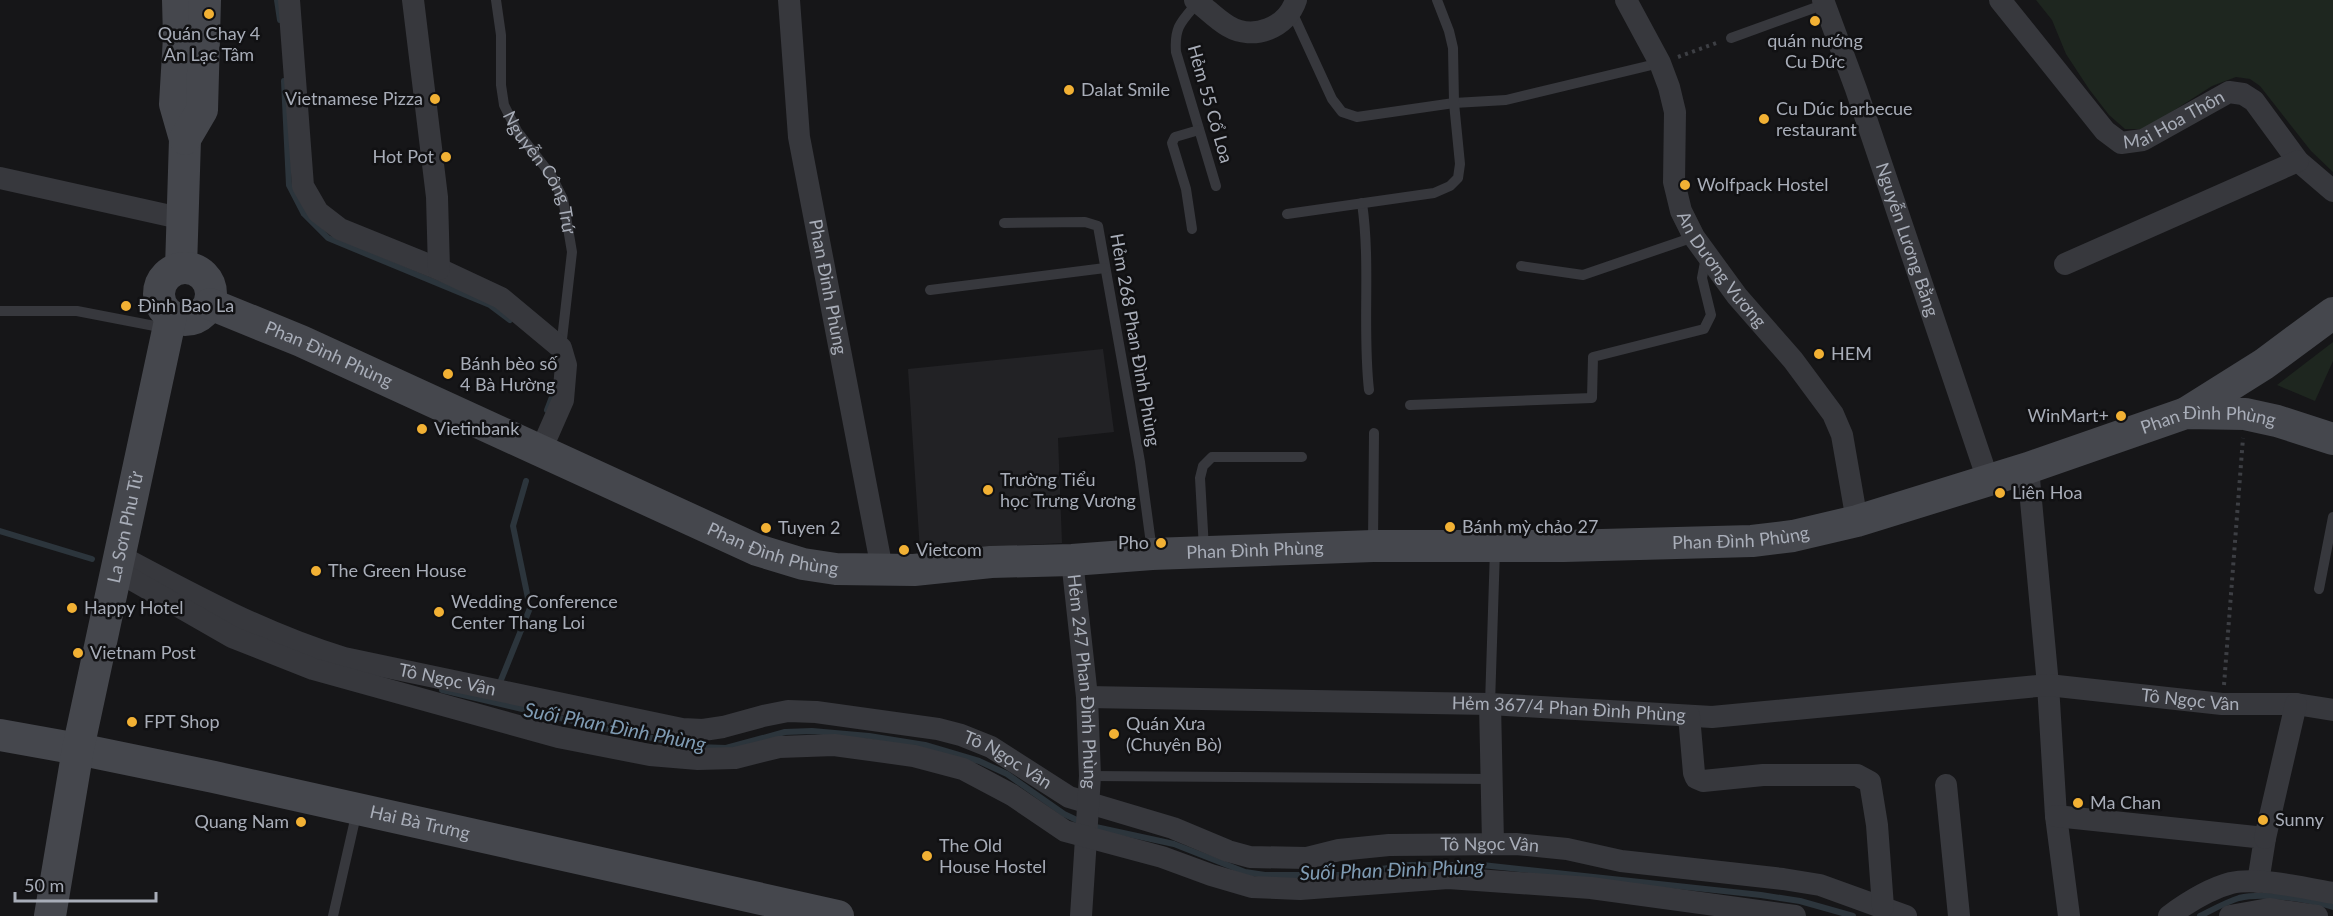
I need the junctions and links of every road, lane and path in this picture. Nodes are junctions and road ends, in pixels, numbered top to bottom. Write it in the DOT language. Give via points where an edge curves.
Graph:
graph roads {
  1 [pos="178,0"];
  2 [pos="205,0"];
  3 [pos="289,0"];
  4 [pos="413,0"];
  5 [pos="496,0"];
  6 [pos="789,0"];
  7 [pos="1437,0"];
  8 [pos="1626,0"];
  9 [pos="2000,0"];
  10 [pos="1196,1"];
  11 [pos="1827,1"];
  12 [pos="1294,6"];
  13 [pos="1731,38"];
  14 [pos="1660,63"];
  15 [pos="1454,103"];
  16 [pos="1199,130"];
  17 [pos="185,139"];
  18 [pos="2298,161"];
  19 [pos="0,178"];
  20 [pos="1216,186"];
  21 [pos="2333,191"];
  22 [pos="1362,204"];
  23 [pos="1287,214"];
  24 [pos="184,219"];
  25 [pos="1004,223"];
  26 [pos="1192,229"];
  27 [pos="1700,245"];
  28 [pos="2065,264"];
  29 [pos="1521,266"];
  30 [pos="181,268"];
  31 [pos="1105,268"];
  32 [pos="439,269"];
  33 [pos="930,290"];
  34 [pos="210,304"];
  35 [pos="0,311"];
  36 [pos="2333,313"];
  37 [pos="170,322"];
  38 [pos="561,348"];
  39 [pos="1369,390"];
  40 [pos="1410,405"];
  41 [pos="2186,413"];
  42 [pos="2245,414"];
  43 [pos="1374,433"];
  44 [pos="2332,436"];
  45 [pos="542,450"];
  46 [pos="1302,457"];
  47 [pos="2028,468"];
  48 [pos="1988,480"];
  49 [pos="2333,517"];
  50 [pos="1857,522"];
  51 [pos="1495,545"];
  52 [pos="1373,546"];
  53 [pos="1204,552"];
  54 [pos="1152,554"];
  55 [pos="1072,560"];
  56 [pos="118,563"];
  57 [pos="882,569"];
  58 [pos="2319,589"];
  59 [pos="2048,686"];
  60 [pos="1087,697"];
  61 [pos="1490,704"];
  62 [pos="2222,704"];
  63 [pos="2296,704"];
  64 [pos="2333,710"];
  65 [pos="1689,716"];
  66 [pos="0,735"];
  67 [pos="78,748"];
  68 [pos="1090,776"];
  69 [pos="1491,779"];
  70 [pos="1946,785"];
  71 [pos="1089,805"];
  72 [pos="357,810"];
  73 [pos="2056,816"];
  74 [pos="2265,838"];
  75 [pos="1087,839"];
  76 [pos="1493,843"];
  77 [pos="2258,882"];
  78 [pos="2333,893"];
  79 [pos="1883,907"];
  80 [pos="50,916"];
  81 [pos="333,916"];
  82 [pos="838,916"];
  83 [pos="1081,916"];
  84 [pos="1795,916"];
  85 [pos="1906,916"];
  86 [pos="1959,916"];
  87 [pos="2069,916"];
  88 [pos="2169,916"];
  89 [pos="2230,916"];
  90 [pos="2317,916"];
  1 -- 17 [label="main road" via="175,104"];
  2 -- 17 [label="main road" via="202,110"];
  3 -- 32 [label="street" via="303,186 318,212 340,229"];
  4 -- 32 [label="street" via="437,197"];
  5 -- 38 [label="lane, Nguyễn Công Trứ" via="504,105 563,199 572,252"];
  6 -- 57 [label="street, Phan Đinh Phùng" via="799,137"];
  7 -- 15 [label="lane" via="1453,48"];
  8 -- 14 [label="street, An Dương Vương"];
  9 -- 18 [label="street, Mai Hoa Thôn" via="2105,131 2121,143 2143,140 2229,92 2254,101"];
  10 -- 12 [label="street" via="1229,27 1253,33 1275,27"];
  10 -- 16 [label="lane, Hẻm 55 Cổ Loa" via="1177,27 1175,39"];
  11 -- 13 [label="lane"];
  11 -- 48 [label="street, Nguyễn Lương Bằng"];
  12 -- 15 [label="lane" via="1332,99 1342,112 1357,117"];
  13 -- 14 [label="path"];
  14 -- 15 [label="lane" via="1506,100"];
  14 -- 27 [label="street, An Dương Vương" via="1675,112 1674,182 1681,211"];
  15 -- 22 [label="lane" via="1458,178 1434,193"];
  16 -- 20 [label="lane, Hẻm 55 Cổ Loa"];
  16 -- 26 [label="lane" via="1175,137 1172,143 1186,189"];
  17 -- 24 [label="main road"];
  18 -- 21 [label="street, Mai Hoa Thôn"];
  18 -- 28 [label="street"];
  19 -- 24 [label="street"];
  22 -- 23 [label="lane"];
  22 -- 39 [label="lane" via="1367,237 1365,355"];
  24 -- 30 [label="main road"];
  25 -- 31 [label="lane, Hẻm 268 Phan Đình Phùng" via="1085,222 1098,226"];
  27 -- 29 [label="lane" via="1582,275"];
  27 -- 40 [label="lane" via="1702,278 1712,315 1704,329 1593,357 1592,398"];
  27 -- 50 [label="street, An Dương Vương" via="1833,414 1842,435"];
  30 -- 34 [label="main road" via="199,271 206,278 212,295"];
  30 -- 37 [label="main road" via="161,284 160,302"];
  31 -- 33 [label="lane"];
  31 -- 54 [label="lane, Hẻm 268 Phan Đình Phùng" via="1140,462"];
  32 -- 38 [label="street" via="501,298"];
  34 -- 37 [label="main road" via="197,318"];
  34 -- 45 [label="main road, Phan Đình Phùng"];
  35 -- 37 [label="lane" via="77,311"];
  36 -- 41 [label="main road" via="2264,364"];
  37 -- 56 [label="main road, La Sơn Phu Tử"];
  38 -- 45 [label="street, Nguyễn Công Trứ" via="566,365 563,400"];
  41 -- 42 [label="main road, Phan Đình Phùng"];
  41 -- 47 [label="main road, Phan Đình Phùng"];
  42 -- 44 [label="main road, Phan Đình Phùng"];
  42 -- 62 [label="path"];
  43 -- 52 [label="lane"];
  45 -- 57 [label="main road, Phan Đình Phùng" via="757,550 803,564"];
  46 -- 53 [label="lane" via="1212,457 1203,466 1200,478"];
  47 -- 48 [label="main road, Phan Đình Phùng"];
  47 -- 59 [label="street"];
  48 -- 50 [label="main road, Phan Đình Phùng"];
  49 -- 58 [label="lane"];
  50 -- 51 [label="main road, Phan Đình Phùng" via="1752,541"];
  51 -- 52 [label="main road, Phan Đình Phùng"];
  51 -- 61 [label="lane"];
  52 -- 53 [label="main road, Phan Đình Phùng"];
  53 -- 54 [label="main road, Phan Đình Phùng"];
  54 -- 55 [label="main road, Phan Đình Phùng"];
  55 -- 57 [label="main road, Phan Đình Phùng"];
  55 -- 60 [label="street, Hẻm 247 Phan Đình Phùng"];
  56 -- 67 [label="main road, La Sơn Phu Tử"];
  56 -- 71 [label="street, Tô Ngọc Vân" via="302,645 344,658 682,729 723,727 788,711 938,729 991,747 1062,794"];
  56 -- 75 [label="street, Tô Ngọc Vân" via="232,637 313,669 547,734 650,755 735,758 779,747 834,745 914,756 963,769 1012,795 1065,831"];
  59 -- 62 [label="street, Tô Ngọc Vân"];
  59 -- 65 [label="street, Hẻm 367/4 Phan Đình Phùng"];
  59 -- 73 [label="street"];
  60 -- 61 [label="street, Hẻm 367/4 Phan Đình Phùng"];
  60 -- 68 [label="street, Hẻm 247 Phan Đình Phùng"];
  61 -- 65 [label="street, Hẻm 367/4 Phan Đình Phùng"];
  61 -- 69 [label="street"];
  62 -- 63 [label="street, Tô Ngọc Vân"];
  63 -- 64 [label="street, Tô Ngọc Vân"];
  63 -- 74 [label="street"];
  65 -- 79 [label="street" via="1694,774 1703,781 1763,775 1845,775 1870,782"];
  66 -- 67 [label="main road, Hai Bà Trưng"];
  67 -- 72 [label="main road, Hai Bà Trưng"];
  67 -- 80 [label="main road, La Sơn Phu Tử"];
  68 -- 69 [label="lane"];
  68 -- 71 [label="street, Hẻm 247 Phan Đình Phùng"];
  69 -- 76 [label="street"];
  70 -- 86 [label="street"];
  71 -- 75 [label="street, Hẻm 247 Phan Đình Phùng"];
  71 -- 76 [label="street, Tô Ngọc Vân" via="1173,828 1250,857 1307,858 1389,845"];
  72 -- 81 [label="lane"];
  72 -- 82 [label="main road, Hai Bà Trưng"];
  73 -- 74 [label="street"];
  73 -- 87 [label="street"];
  74 -- 77 [label="street"];
  75 -- 83 [label="street, Hẻm 247 Phan Đình Phùng"];
  75 -- 84 [label="street, Tô Ngọc Vân" via="1162,857 1252,887 1300,889 1448,878 1591,888"];
  76 -- 79 [label="street, Tô Ngọc Vân" via="1567,849 1621,861 1820,885"];
  77 -- 78 [label="street"];
  77 -- 88 [label="street" via="2233,882 2214,889"];
  79 -- 85 [label="street, Tô Ngọc Vân"];
  89 -- 90 [label="street" via="2269,909"];
}
